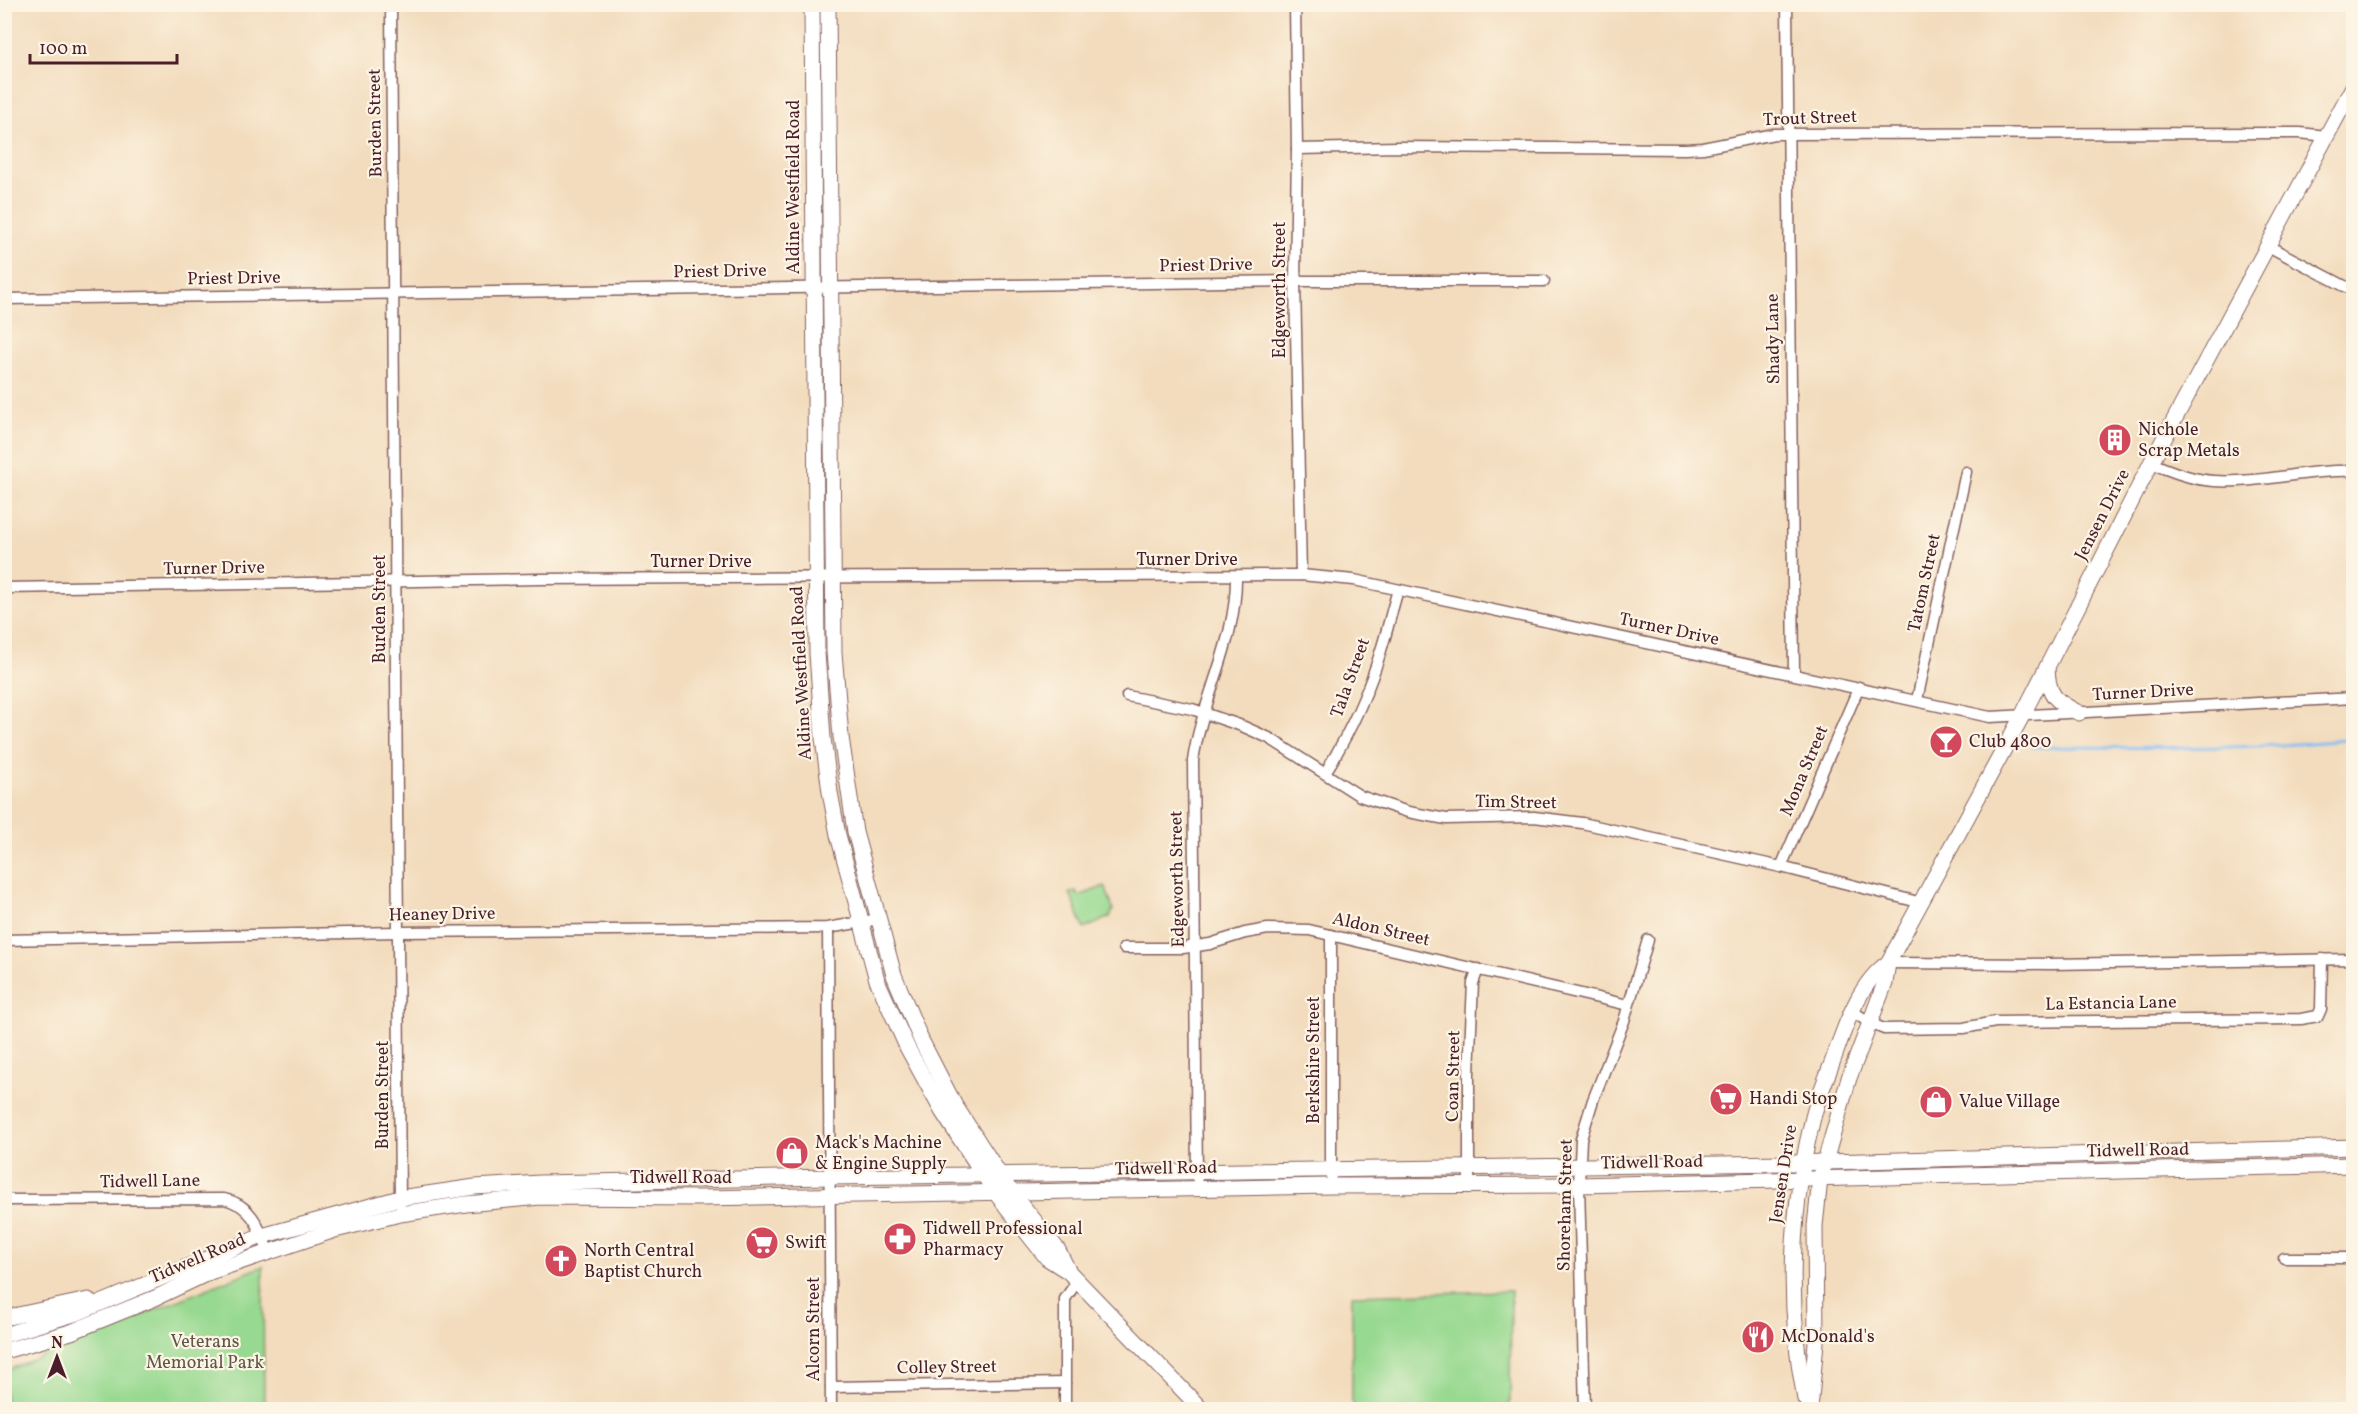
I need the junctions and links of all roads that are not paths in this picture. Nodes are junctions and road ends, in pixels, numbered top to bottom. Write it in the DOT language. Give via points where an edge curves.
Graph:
graph roads {
  1 [pos="392,4"];
  2 [pos="812,4"];
  3 [pos="828,4"];
  4 [pos="1295,4"];
  5 [pos="1786,4"];
  6 [pos="2354,85"];
  7 [pos="1788,134"];
  8 [pos="2326,136"];
  9 [pos="813,137"];
  10 [pos="830,137"];
  11 [pos="1297,149"];
  12 [pos="2268,246"];
  13 [pos="1295,281"];
  14 [pos="1544,281"];
  15 [pos="814,287"];
  16 [pos="831,287"];
  17 [pos="2354,291"];
  18 [pos="394,294"];
  19 [pos="4,299"];
  20 [pos="816,429"];
  21 [pos="833,429"];
  22 [pos="2151,463"];
  23 [pos="2354,471"];
  24 [pos="1966,472"];
  25 [pos="1301,575"];
  26 [pos="1236,576"];
  27 [pos="817,578"];
  28 [pos="833,578"];
  29 [pos="396,582"];
  30 [pos="4,588"];
  31 [pos="1398,590"];
  32 [pos="2047,667"];
  33 [pos="1794,674"];
  34 [pos="1859,687"];
  35 [pos="1127,696"];
  36 [pos="2354,698"];
  37 [pos="1917,700"];
  38 [pos="1204,712"];
  39 [pos="2079,713"];
  40 [pos="2022,716"];
  41 [pos="1325,773"];
  42 [pos="1781,867"];
  43 [pos="1922,903"];
  44 [pos="879,919"];
  45 [pos="862,922"];
  46 [pos="828,928"];
  47 [pos="399,932"];
  48 [pos="1331,935"];
  49 [pos="4,940"];
  50 [pos="1648,940"];
  51 [pos="1195,946"];
  52 [pos="1125,948"];
  53 [pos="2354,958"];
  54 [pos="2322,959"];
  55 [pos="1888,963"];
  56 [pos="1478,969"];
  57 [pos="1628,1005"];
  58 [pos="1852,1011"];
  59 [pos="1870,1023"];
  60 [pos="914,1043"];
  61 [pos="2353,1147"];
  62 [pos="2234,1151"];
  63 [pos="2118,1154"];
  64 [pos="2010,1157"];
  65 [pos="1932,1159"];
  66 [pos="1804,1162"];
  67 [pos="1825,1162"];
  68 [pos="2354,1165"];
  69 [pos="1580,1167"];
  70 [pos="1469,1168"];
  71 [pos="2234,1168"];
  72 [pos="1332,1170"];
  73 [pos="1197,1171"];
  74 [pos="2119,1171"];
  75 [pos="2012,1174"];
  76 [pos="985,1176"];
  77 [pos="1001,1176"];
  78 [pos="1932,1176"];
  79 [pos="830,1177"];
  80 [pos="1800,1179"];
  81 [pos="1820,1179"];
  82 [pos="703,1180"];
  83 [pos="1469,1184"];
  84 [pos="1580,1185"];
  85 [pos="1332,1186"];
  86 [pos="1197,1188"];
  87 [pos="540,1190"];
  88 [pos="995,1192"];
  89 [pos="1011,1192"];
  90 [pos="830,1195"];
  91 [pos="700,1198"];
  92 [pos="4,1200"];
  93 [pos="400,1206"];
  94 [pos="262,1236"];
  95 [pos="268,1251"];
  96 [pos="2284,1258"];
  97 [pos="2354,1258"];
  98 [pos="1073,1276"];
  99 [pos="151,1283"];
  100 [pos="4,1318"];
  101 [pos="71,1332"];
  102 [pos="4,1335"];
  103 [pos="4,1351"];
  104 [pos="4,1362"];
  105 [pos="1065,1383"];
  106 [pos="831,1387"];
  107 [pos="831,1410"];
  108 [pos="1065,1410"];
  109 [pos="1202,1410"];
  110 [pos="1585,1410"];
  111 [pos="1808,1410"];
  1 -- 18 [label="street, Burden Street"];
  2 -- 9 [label="main road, Aldine Westfield Road"];
  3 -- 10 [label="main road, Aldine Westfield Road"];
  4 -- 11 [label="street, Edgeworth Street"];
  5 -- 7 [label="street, Shady Lane"];
  6 -- 8 [label="main road, Jensen Drive"];
  7 -- 8 [label="street, Trout Street"];
  7 -- 11 [label="street, Trout Street" via="1686,149"];
  7 -- 33 [label="street, Shady Lane"];
  8 -- 12 [label="main road, Jensen Drive"];
  9 -- 10 [label="main road"];
  9 -- 15 [label="main road, Aldine Westfield Road"];
  10 -- 16 [label="main road, Aldine Westfield Road"];
  11 -- 13 [label="street, Edgeworth Street"];
  12 -- 17 [label="street"];
  12 -- 22 [label="main road, Jensen Drive"];
  13 -- 14 [label="street, Priest Drive"];
  13 -- 16 [label="street, Priest Drive"];
  13 -- 25 [label="street, Edgeworth Street"];
  15 -- 16 [label="street, Priest Drive"];
  15 -- 18 [label="street, Priest Drive"];
  15 -- 20 [label="main road, Aldine Westfield Road"];
  16 -- 21 [label="main road, Aldine Westfield Road"];
  18 -- 19 [label="street, Priest Drive"];
  18 -- 29 [label="street, Burden Street"];
  20 -- 21 [label="main road"];
  20 -- 27 [label="main road, Aldine Westfield Road"];
  21 -- 28 [label="main road, Aldine Westfield Road"];
  22 -- 23 [label="street" via="2212,482"];
  22 -- 32 [label="main road, Jensen Drive"];
  24 -- 37 [label="street, Tatom Street"];
  25 -- 26 [label="street, Turner Drive"];
  25 -- 31 [label="street, Turner Drive" via="1354,580"];
  26 -- 28 [label="street, Turner Drive"];
  26 -- 38 [label="street, Edgeworth Street" via="1231,622"];
  27 -- 28 [label="street, Turner Drive"];
  27 -- 29 [label="street, Turner Drive"];
  27 -- 45 [label="main road, Aldine Westfield Road" via="817,653 826,763 838,835"];
  28 -- 44 [label="main road, Aldine Westfield Road" via="834,652 845,770 855,832"];
  29 -- 30 [label="street, Turner Drive"];
  29 -- 47 [label="street, Burden Street"];
  31 -- 33 [label="street, Turner Drive"];
  31 -- 41 [label="street, Tala Street" via="1352,727"];
  32 -- 39 [label="main road" via="2052,695"];
  32 -- 40 [label="main road, Jensen Drive"];
  33 -- 34 [label="street, Turner Drive"];
  34 -- 37 [label="street, Turner Drive"];
  34 -- 42 [label="street, Mona Street"];
  35 -- 38 [label="street, Tim Street"];
  36 -- 39 [label="street, Turner Drive"];
  37 -- 40 [label="street, Turner Drive" via="1990,717"];
  38 -- 41 [label="street, Tim Street" via="1269,738"];
  38 -- 51 [label="street, Edgeworth Street" via="1193,761"];
  39 -- 40 [label="street, Turner Drive"];
  40 -- 43 [label="main road, Jensen Drive"];
  41 -- 42 [label="street, Tim Street" via="1360,796 1408,812 1446,819 1564,820"];
  42 -- 43 [label="street, Tim Street"];
  43 -- 55 [label="main road, Jensen Drive"];
  44 -- 45 [label="street, Heaney Drive"];
  44 -- 60 [label="main road, Aldine Westfield Road"];
  45 -- 46 [label="street, Heaney Drive"];
  45 -- 60 [label="main road, Aldine Westfield Road" via="877,980"];
  46 -- 47 [label="street, Heaney Drive"];
  46 -- 79 [label="street, Alcorn Street"];
  47 -- 49 [label="street, Heaney Drive"];
  47 -- 93 [label="street, Burden Street"];
  48 -- 51 [label="street, Aldon Street" via="1268,929"];
  48 -- 56 [label="street, Aldon Street"];
  48 -- 72 [label="street, Berkshire Street"];
  50 -- 57 [label="street, Shoreham Street"];
  51 -- 52 [label="street, Aldon Street"];
  51 -- 73 [label="street, Edgeworth Street"];
  53 -- 54 [label="street"];
  54 -- 55 [label="street"];
  54 -- 59 [label="street, La Estancia Lane" via="2321,1009 2318,1016 2301,1019 1995,1022 1964,1028 1884,1029"];
  55 -- 58 [label="main road, Jensen Drive" via="1877,971"];
  55 -- 59 [label="main road, Jensen Drive"];
  56 -- 57 [label="street, Aldon Street"];
  56 -- 70 [label="street, Coan Street" via="1473,983"];
  57 -- 69 [label="street, Shoreham Street" via="1585,1124"];
  58 -- 59 [label="street, La Estancia Lane"];
  58 -- 66 [label="main road, Jensen Drive" via="1812,1120"];
  59 -- 67 [label="main road, Jensen Drive" via="1849,1078"];
  60 -- 76 [label="main road, Aldine Westfield Road" via="942,1111"];
  60 -- 77 [label="main road, Aldine Westfield Road"];
  61 -- 62 [label="main road, Tidwell Road"];
  61 -- 68 [label="main road"];
  62 -- 63 [label="main road, Tidwell Road"];
  62 -- 71 [label="main road"];
  63 -- 64 [label="main road, Tidwell Road"];
  63 -- 74 [label="main road"];
  64 -- 65 [label="main road, Tidwell Road"];
  64 -- 75 [label="main road"];
  65 -- 67 [label="main road, Tidwell Road"];
  65 -- 78 [label="main road"];
  66 -- 67 [label="main road, Tidwell Road"];
  66 -- 69 [label="main road, Tidwell Road"];
  66 -- 80 [label="main road, Jensen Drive"];
  67 -- 81 [label="main road, Jensen Drive"];
  68 -- 71 [label="main road, Tidwell Road"];
  69 -- 70 [label="main road, Tidwell Road"];
  69 -- 84 [label="street, Shoreham Street"];
  70 -- 72 [label="main road, Tidwell Road"];
  70 -- 83 [label="street, Coan Street"];
  71 -- 74 [label="main road, Tidwell Road"];
  72 -- 73 [label="main road, Tidwell Road"];
  72 -- 85 [label="street, Berkshire Street"];
  73 -- 77 [label="main road, Tidwell Road"];
  73 -- 86 [label="street, Edgeworth Street"];
  74 -- 75 [label="main road, Tidwell Road"];
  75 -- 78 [label="main road, Tidwell Road"];
  76 -- 77 [label="main road, Tidwell Road"];
  76 -- 79 [label="main road, Tidwell Road"];
  76 -- 88 [label="main road, Aldine Westfield Road"];
  77 -- 89 [label="main road, Aldine Westfield Road"];
  78 -- 81 [label="main road, Tidwell Road"];
  79 -- 82 [label="main road, Tidwell Road"];
  79 -- 90 [label="street, Alcorn Street"];
  80 -- 81 [label="main road, Tidwell Road"];
  80 -- 84 [label="main road, Tidwell Road"];
  80 -- 111 [label="main road, Jensen Drive" via="1794,1229 1793,1308 1796,1355"];
  81 -- 111 [label="main road, Jensen Drive" via="1815,1226 1816,1342"];
  82 -- 87 [label="main road, Tidwell Road"];
  82 -- 91 [label="main road"];
  83 -- 84 [label="main road, Tidwell Road"];
  83 -- 85 [label="main road, Tidwell Road"];
  84 -- 110 [label="street, Shoreham Street"];
  85 -- 86 [label="main road, Tidwell Road"];
  86 -- 89 [label="main road, Tidwell Road"];
  87 -- 91 [label="main road, Tidwell Road"];
  87 -- 93 [label="main road, Tidwell Road" via="466,1204"];
  88 -- 89 [label="main road, Tidwell Road"];
  88 -- 90 [label="main road, Tidwell Road"];
  88 -- 98 [label="main road, Aldine Westfield Road" via="1047,1258"];
  89 -- 98 [label="main road, Aldine Westfield Road" via="1058,1250"];
  90 -- 91 [label="main road, Tidwell Road"];
  90 -- 106 [label="street, Alcorn Street"];
  92 -- 94 [label="street, Tidwell Lane" via="224,1199 245,1208"];
  93 -- 94 [label="main road, Tidwell Road"];
  93 -- 95 [label="main road, Tidwell Road"];
  94 -- 95 [label="street, Tidwell Lane"];
  94 -- 99 [label="main road, Tidwell Road"];
  95 -- 101 [label="main road, Tidwell Road"];
  96 -- 97 [label="street"];
  98 -- 105 [label="street" via="1065,1299"];
  98 -- 109 [label="main road, Aldine Westfield Road"];
  99 -- 100 [label="main road"];
  99 -- 102 [label="main road, Tidwell Road" via="77,1313"];
  101 -- 103 [label="main road, Tidwell Road"];
  101 -- 104 [label="main road"];
  105 -- 106 [label="street, Colley Street"];
  105 -- 108 [label="street"];
  106 -- 107 [label="street, Alcorn Street"];
}
